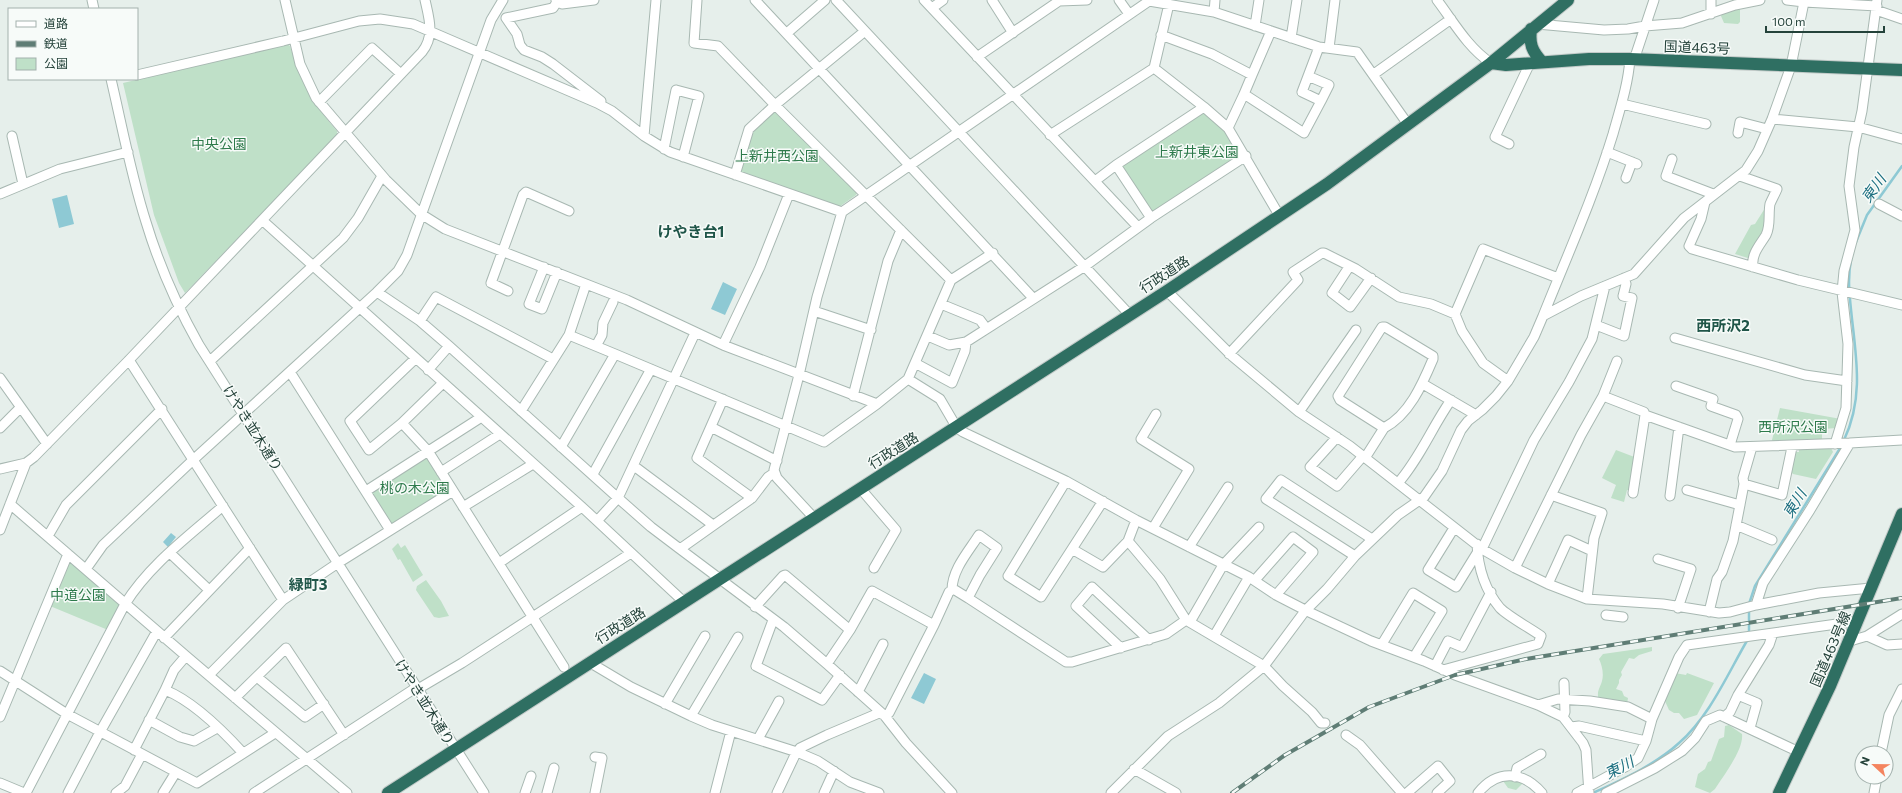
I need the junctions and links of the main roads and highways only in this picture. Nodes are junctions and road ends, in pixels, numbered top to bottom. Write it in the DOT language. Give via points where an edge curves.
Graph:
graph roads {
  1 [pos="1568,0"];
  2 [pos="1534,27"];
  3 [pos="1536,62"];
  4 [pos="1491,63"];
  5 [pos="1902,70"];
  6 [pos="1902,514"];
  7 [pos="388,793"];
  8 [pos="1779,793"];
  1 -- 2 [label="highway"];
  2 -- 3 [label="highway" via="1529,41"];
  2 -- 4 [label="highway"];
  3 -- 4 [label="highway, 国道463号"];
  3 -- 5 [label="highway, 国道463号" via="1589,59"];
  4 -- 7 [label="highway, 行政道路" via="1327,184 1167,291"];
  6 -- 8 [label="highway, 国道463号線" via="1850,641"];
}
